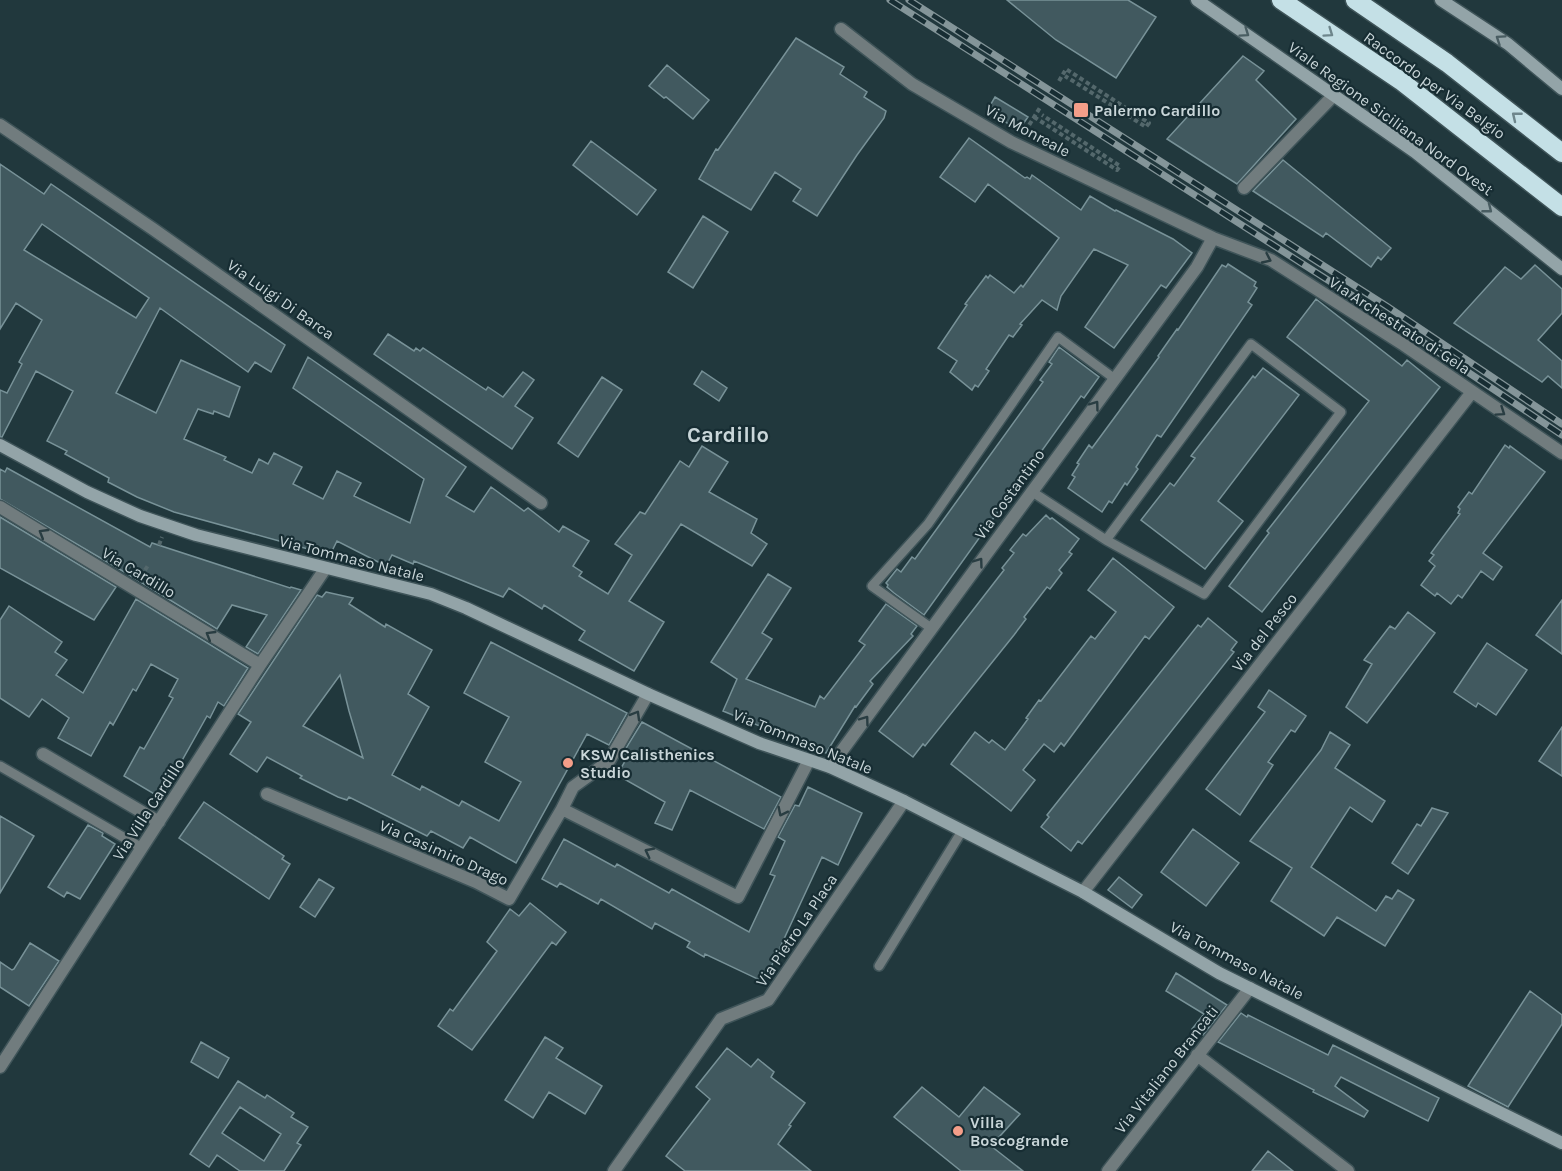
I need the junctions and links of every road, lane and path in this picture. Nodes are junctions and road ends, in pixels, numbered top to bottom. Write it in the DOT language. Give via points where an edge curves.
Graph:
graph roads {
  1 [pos="1197,0"];
  2 [pos="1281,0"];
  3 [pos="1355,0"];
  4 [pos="1441,0"];
  5 [pos="841,29"];
  6 [pos="1065,76"];
  7 [pos="1059,81"];
  8 [pos="1562,89"];
  9 [pos="1334,96"];
  10 [pos="1041,106"];
  11 [pos="1042,115"];
  12 [pos="1034,117"];
  13 [pos="0,125"];
  14 [pos="1036,136"];
  15 [pos="1562,153"];
  16 [pos="1244,188"];
  17 [pos="1562,207"];
  18 [pos="1213,238"];
  19 [pos="1562,269"];
  20 [pos="1115,379"];
  21 [pos="1472,392"];
  22 [pos="0,445"];
  23 [pos="1562,453"];
  24 [pos="1031,491"];
  25 [pos="541,503"];
  26 [pos="0,507"];
  27 [pos="1106,540"];
  28 [pos="149,564"];
  29 [pos="325,569"];
  30 [pos="146,570"];
  31 [pos="931,628"];
  32 [pos="260,665"];
  33 [pos="648,694"];
  34 [pos="43,754"];
  35 [pos="809,760"];
  36 [pos="0,766"];
  37 [pos="830,767"];
  38 [pos="267,794"];
  39 [pos="904,801"];
  40 [pos="562,809"];
  41 [pos="159,822"];
  42 [pos="962,831"];
  43 [pos="142,848"];
  44 [pos="1083,892"];
  45 [pos="879,966"];
  46 [pos="1250,988"];
  47 [pos="1197,1055"];
  48 [pos="0,1067"];
  49 [pos="1562,1143"];
  50 [pos="614,1171"];
  51 [pos="1108,1171"];
  52 [pos="1348,1171"];
  1 -- 9 [label="street, Viale Regione Siciliana Nord Ovest, one-way"];
  2 -- 17 [label="highway, Raccordo per Via Belgio, one-way" via="1401,81"];
  15 -- 3 [label="highway, Raccordo per Via Belgio, one-way" via="1447,63"];
  8 -- 4 [label="street, one-way" via="1508,44"];
  5 -- 18 [label="street, Via Monreale" via="912,84 1011,142"];
  6 -- 7 [label="path" via="1146,127 1149,123 1066,69"];
  9 -- 16 [label="street"];
  9 -- 19 [label="street, Viale Regione Siciliana Nord Ovest, one-way" via="1415,152"];
  10 -- 12 [label="path"];
  11 -- 12 [label="path" via="1119,166 1117,170"];
  12 -- 14 [label="path" via="1026,130"];
  13 -- 25 [label="street, Via Luigi Di Barca"];
  18 -- 20 [label="street, Via Costantino" via="1197,267"];
  18 -- 21 [label="street, Via Archestrato di Gela, one-way" via="1271,260"];
  24 -- 20 [label="street, Via Costantino, one-way"];
  20 -- 31 [label="lane" via="1058,337 928,524 872,586"];
  21 -- 23 [label="street, Via Archestrato di Gela, one-way"];
  21 -- 44 [label="street, Via del Pesco"];
  22 -- 29 [label="street, Via Tommaso Natale" via="140,516"];
  24 -- 27 [label="lane"];
  31 -- 24 [label="street, Via Costantino, one-way"];
  32 -- 26 [label="street, Via Cardillo, one-way"];
  27 -- 27 [label="lane" via="1251,344 1341,412 1204,594"];
  28 -- 30 [label="path, Via Cardillo"];
  29 -- 32 [label="street, Via Villa Cardillo"];
  29 -- 33 [label="street, Via Tommaso Natale" via="430,594"];
  37 -- 31 [label="street, Via Costantino, one-way"];
  32 -- 41 [label="street, Via Villa Cardillo"];
  33 -- 35 [label="street, Via Tommaso Natale" via="759,743"];
  40 -- 33 [label="street, Via Casimiro Drago, one-way" via="573,787 609,761"];
  34 -- 41 [label="street"];
  35 -- 37 [label="street, Via Tommaso Natale"];
  35 -- 40 [label="street, one-way" via="738,897"];
  36 -- 43 [label="lane"];
  37 -- 39 [label="street, Via Tommaso Natale"];
  38 -- 40 [label="street, Via Casimiro Drago" via="509,898"];
  39 -- 42 [label="street, Via Tommaso Natale"];
  39 -- 50 [label="street, Via Pietro La Placa" via="768,1000 721,1019"];
  41 -- 43 [label="street, Via Villa Cardillo"];
  42 -- 44 [label="street, Via Tommaso Natale"];
  42 -- 45 [label="lane"];
  43 -- 48 [label="street, Via Villa Cardillo"];
  44 -- 46 [label="street, Via Tommaso Natale"];
  46 -- 47 [label="street, Via Vitaliano Brancati"];
  46 -- 49 [label="street, Via Tommaso Natale"];
  47 -- 51 [label="street, Via Vitaliano Brancati"];
  47 -- 52 [label="street"];
}
